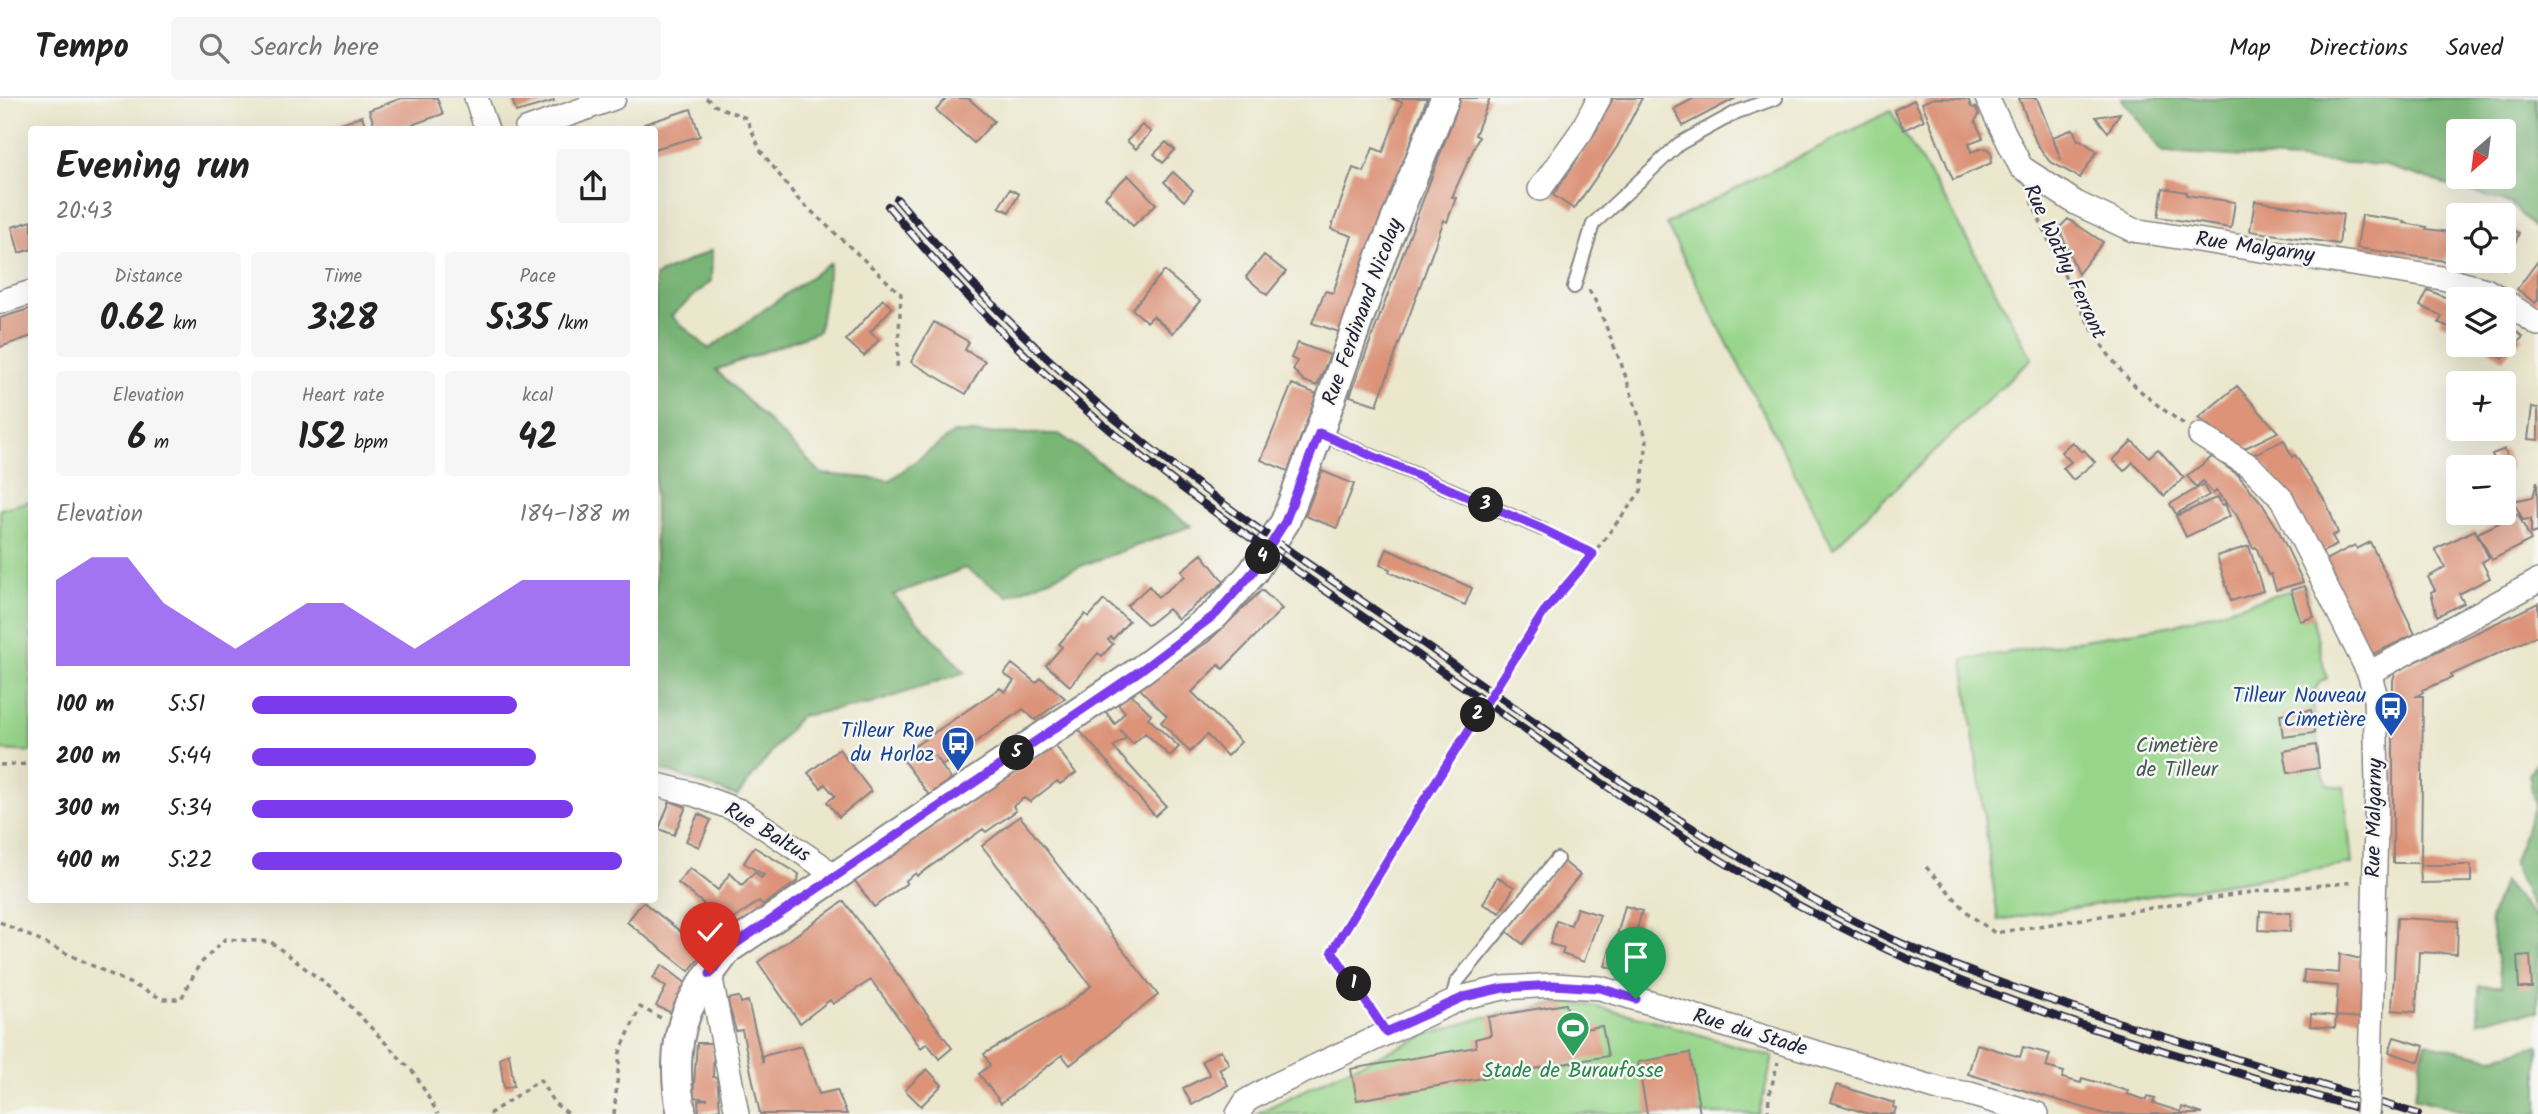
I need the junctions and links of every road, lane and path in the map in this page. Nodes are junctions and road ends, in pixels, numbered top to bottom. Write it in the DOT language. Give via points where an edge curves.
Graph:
graph roads {
  1 [pos="476,98"];
  2 [pos="614,98"];
  3 [pos="706,98"];
  4 [pos="1445,98"];
  5 [pos="1599,98"];
  6 [pos="1776,98"];
  7 [pos="1987,98"];
  8 [pos="486,126"];
  9 [pos="537,126"];
  10 [pos="2021,167"];
  11 [pos="1540,189"];
  12 [pos="1578,272"];
  13 [pos="1573,287"];
  14 [pos="2475,287"];
  15 [pos="28,293"];
  16 [pos="0,302"];
  17 [pos="2516,309"];
  18 [pos="2538,324"];
  19 [pos="897,370"];
  20 [pos="1319,433"];
  21 [pos="2200,435"];
  22 [pos="1542,529"];
  23 [pos="1593,554"];
  24 [pos="2538,581"];
  25 [pos="2370,673"];
  26 [pos="28,764"];
  27 [pos="0,765"];
  28 [pos="658,785"];
  29 [pos="1557,859"];
  30 [pos="1926,867"];
  31 [pos="834,879"];
  32 [pos="2374,880"];
  33 [pos="0,922"];
  34 [pos="710,974"];
  35 [pos="1452,1002"];
  36 [pos="667,1022"];
  37 [pos="1386,1032"];
  38 [pos="1784,1043"];
  39 [pos="438,1114"];
  40 [pos="489,1114"];
  41 [pos="569,1114"];
  42 [pos="614,1114"];
  43 [pos="682,1114"];
  44 [pos="737,1114"];
  45 [pos="1238,1114"];
  46 [pos="1768,1114"];
  47 [pos="2037,1114"];
  48 [pos="2367,1114"];
  1 -- 8 [label="street"];
  2 -- 9 [label="street"];
  3 -- 19 [label="path" via="747,118 761,151 797,198 901,293"];
  4 -- 20 [label="street, Rue Ferdinand Nicolay" via="1382,253"];
  5 -- 11 [label="street"];
  6 -- 12 [label="lane" via="1737,112 1679,144 1593,224"];
  7 -- 10 [label="street"];
  10 -- 14 [label="street, Rue Malgarny" via="2076,203 2133,230"];
  10 -- 21 [label="path, Rue Wathy Ferrant" via="2030,200 2094,334 2123,373 2157,406"];
  12 -- 13 [label="lane"];
  12 -- 23 [label="path" via="1598,304 1647,440 1641,491"];
  15 -- 16 [label="street"];
  17 -- 18 [label="street, Rue Malgarny"];
  20 -- 22 [label="lane"];
  20 -- 31 [label="street, Rue Ferdinand Nicolay" via="1285,522 1253,572 1216,614"];
  21 -- 25 [label="street" via="2251,467 2282,499"];
  22 -- 23 [label="path"];
  23 -- 37 [label="path" via="1544,612 1332,951"];
  24 -- 25 [label="street"];
  25 -- 32 [label="street, Rue Malgarny" via="2375,693 2377,784"];
  26 -- 27 [label="path"];
  28 -- 31 [label="street, Rue Baltus" via="740,811 820,864"];
  29 -- 35 [label="lane" via="1456,983"];
  30 -- 32 [label="path" via="1970,915 1995,933 2252,892"];
  31 -- 34 [label="street, Rue Ferdinand Nicolay" via="728,949"];
  32 -- 48 [label="street, Rue Malgarny, bridge"];
  33 -- 39 [label="path" via="163,999 181,999 199,965 225,939 271,943 340,995 415,1074"];
  34 -- 43 [label="street, Rue Ferdinand Nicolay" via="682,1023 676,1087"];
  34 -- 44 [label="street"];
  35 -- 37 [label="street, Rue du Stade"];
  35 -- 38 [label="street, Rue du Stade" via="1503,988 1600,988"];
  36 -- 42 [label="path" via="640,1007 620,1052"];
  37 -- 45 [label="street, Rue du Stade" via="1273,1086 1246,1101"];
  38 -- 46 [label="path"];
  38 -- 47 [label="street, Rue du Stade"];
  40 -- 41 [label="path" via="540,1080 554,1103"];
}
